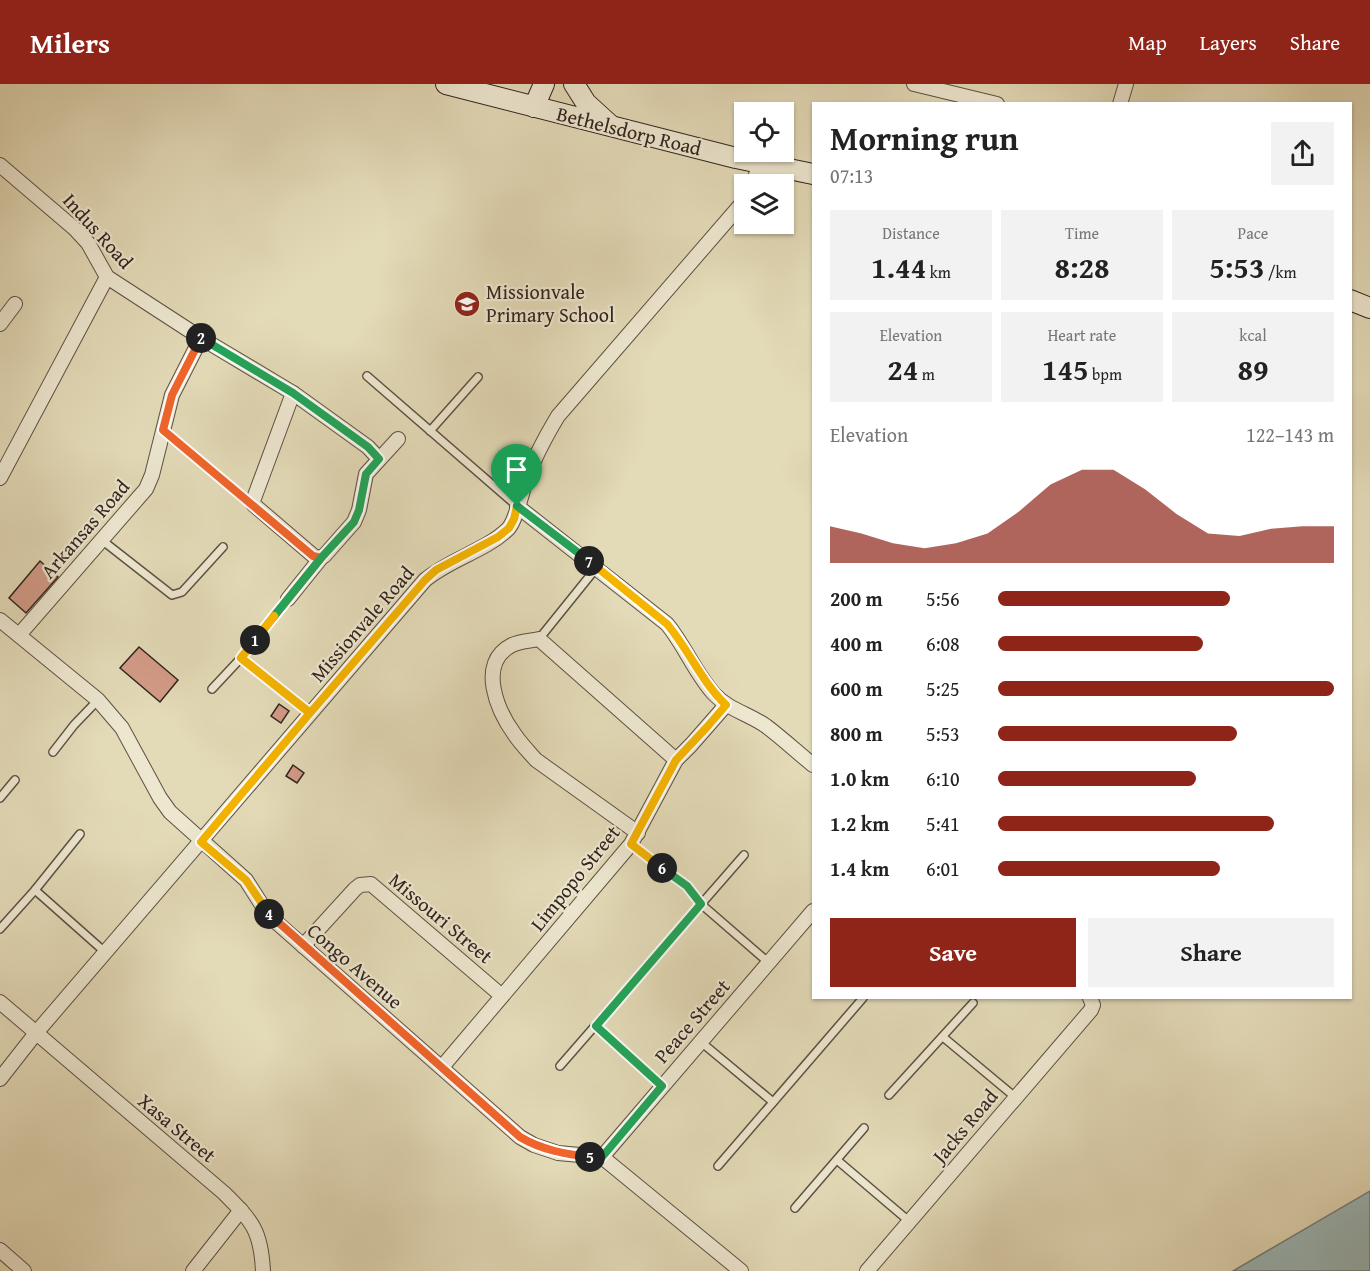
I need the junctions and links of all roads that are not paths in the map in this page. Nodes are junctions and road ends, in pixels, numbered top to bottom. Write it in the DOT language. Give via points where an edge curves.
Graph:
graph roads {
  1 [pos="446,84"];
  2 [pos="544,84"];
  3 [pos="574,84"];
  4 [pos="914,84"];
  5 [pos="1126,84"];
  6 [pos="510,92"];
  7 [pos="989,102"];
  8 [pos="1121,102"];
  9 [pos="534,107"];
  10 [pos="616,128"];
  11 [pos="760,163"];
  12 [pos="0,165"];
  13 [pos="756,174"];
  14 [pos="812,174"];
  15 [pos="734,213"];
  16 [pos="107,277"];
  17 [pos="1352,301"];
  18 [pos="15,304"];
  19 [pos="1370,308"];
  20 [pos="0,324"];
  21 [pos="201,338"];
  22 [pos="367,376"];
  23 [pos="478,377"];
  24 [pos="293,393"];
  25 [pos="430,431"];
  26 [pos="398,439"];
  27 [pos="379,459"];
  28 [pos="0,478"];
  29 [pos="517,506"];
  30 [pos="103,541"];
  31 [pos="223,547"];
  32 [pos="321,558"];
  33 [pos="597,567"];
  34 [pos="288,599"];
  35 [pos="9,628"];
  36 [pos="539,639"];
  37 [pos="0,640"];
  38 [pos="241,658"];
  39 [pos="212,689"];
  40 [pos="98,700"];
  41 [pos="726,705"];
  42 [pos="310,713"];
  43 [pos="53,752"];
  44 [pos="676,760"];
  45 [pos="812,764"];
  46 [pos="15,780"];
  47 [pos="0,798"];
  48 [pos="80,834"];
  49 [pos="634,838"];
  50 [pos="201,842"];
  51 [pos="744,855"];
  52 [pos="34,890"];
  53 [pos="701,904"];
  54 [pos="811,917"];
  55 [pos="0,929"];
  56 [pos="303,946"];
  57 [pos="106,953"];
  58 [pos="768,962"];
  59 [pos="502,996"];
  60 [pos="861,999"];
  61 [pos="1091,1001"];
  62 [pos="0,1002"];
  63 [pos="973,1003"];
  64 [pos="596,1026"];
  65 [pos="36,1033"];
  66 [pos="943,1037"];
  67 [pos="701,1042"];
  68 [pos="560,1066"];
  69 [pos="442,1067"];
  70 [pos="0,1079"];
  71 [pos="662,1086"];
  72 [pos="889,1095"];
  73 [pos="1015,1097"];
  74 [pos="773,1102"];
  75 [pos="864,1128"];
  76 [pos="602,1157"];
  77 [pos="837,1160"];
  78 [pos="718,1166"];
  79 [pos="795,1208"];
  80 [pos="241,1210"];
  81 [pos="910,1222"];
  82 [pos="0,1250"];
  83 [pos="24,1271"];
  84 [pos="193,1271"];
  85 [pos="263,1271"];
  86 [pos="741,1271"];
  87 [pos="867,1271"];
  1 -- 6 [label="main road, Bethelsdorp Road"];
  2 -- 9 [label="main road"];
  3 -- 10 [label="main road" via="586,104"];
  4 -- 7 [label="street"];
  5 -- 8 [label="street"];
  6 -- 9 [label="main road, Bethelsdorp Road"];
  9 -- 10 [label="main road, Bethelsdorp Road"];
  10 -- 11 [label="main road, Bethelsdorp Road"];
  11 -- 13 [label="street"];
  11 -- 14 [label="main road, Bethelsdorp Road"];
  12 -- 16 [label="street, Indus Road" via="75,229 88,243"];
  15 -- 29 [label="street, Missionvale Road" via="558,416 540,447"];
  16 -- 21 [label="street, Indus Road"];
  16 -- 28 [label="street"];
  17 -- 19 [label="main road"];
  18 -- 20 [label="street"];
  21 -- 24 [label="street, Indus Road"];
  21 -- 30 [label="street, Arkansas Road" via="172,395 146,489"];
  22 -- 25 [label="lane"];
  23 -- 25 [label="lane"];
  24 -- 27 [label="street, Indus Road"];
  24 -- 32 [label="street" via="254,505 313,556"];
  25 -- 29 [label="lane"];
  26 -- 27 [label="street"];
  27 -- 32 [label="street" via="366,474 354,522"];
  29 -- 33 [label="street"];
  29 -- 42 [label="street, Missionvale Road" via="509,528 498,537 436,570 425,580"];
  30 -- 31 [label="lane" via="172,595 182,592"];
  30 -- 35 [label="street, Arkansas Road"];
  32 -- 34 [label="street"];
  33 -- 36 [label="lane"];
  33 -- 41 [label="street" via="667,624 706,683"];
  34 -- 38 [label="lane"];
  35 -- 37 [label="street, Arkansas Road"];
  35 -- 40 [label="street, Congo Avenue"];
  36 -- 44 [label="street"];
  36 -- 49 [label="street" via="506,649 493,666 494,688 505,721 536,760"];
  38 -- 39 [label="lane"];
  38 -- 42 [label="lane"];
  40 -- 43 [label="lane"];
  40 -- 50 [label="street, Congo Avenue" via="122,728 170,812"];
  41 -- 44 [label="street, Limpopo Street"];
  41 -- 45 [label="street" via="766,726"];
  42 -- 50 [label="street, Missionvale Road"];
  44 -- 49 [label="street, Limpopo Street"];
  46 -- 47 [label="lane"];
  48 -- 52 [label="lane"];
  49 -- 53 [label="lane"];
  49 -- 59 [label="street, Limpopo Street"];
  50 -- 56 [label="street, Congo Avenue" via="246,880 267,913"];
  50 -- 57 [label="street, Missionvale Road"];
  51 -- 53 [label="lane"];
  52 -- 55 [label="lane"];
  52 -- 57 [label="lane"];
  53 -- 58 [label="lane"];
  53 -- 64 [label="lane"];
  54 -- 58 [label="street, Peace Street"];
  56 -- 59 [label="street, Missouri Street" via="355,889 371,884"];
  56 -- 69 [label="street, Congo Avenue"];
  57 -- 65 [label="street, Missionvale Road"];
  58 -- 67 [label="street, Peace Street"];
  59 -- 69 [label="street, Limpopo Street"];
  60 -- 74 [label="lane"];
  61 -- 73 [label="street, Jacks Road" via="1091,1010"];
  62 -- 65 [label="street, Xasa Street"];
  63 -- 66 [label="lane"];
  64 -- 68 [label="lane"];
  64 -- 71 [label="lane"];
  65 -- 70 [label="street, Missionvale Road"];
  65 -- 80 [label="street, Xasa Street"];
  66 -- 72 [label="lane"];
  66 -- 73 [label="lane"];
  67 -- 71 [label="street, Peace Street"];
  67 -- 74 [label="lane"];
  69 -- 76 [label="street, Congo Avenue" via="534,1145 558,1153"];
  71 -- 76 [label="street, Peace Street"];
  73 -- 81 [label="street, Jacks Road"];
  74 -- 78 [label="lane"];
  75 -- 77 [label="lane"];
  76 -- 86 [label="street"];
  77 -- 79 [label="lane"];
  77 -- 81 [label="lane"];
  80 -- 84 [label="street"];
  80 -- 85 [label="street, Xasa Street" via="250,1219 258,1238"];
  81 -- 87 [label="street, Jacks Road"];
  82 -- 83 [label="street"];
}
